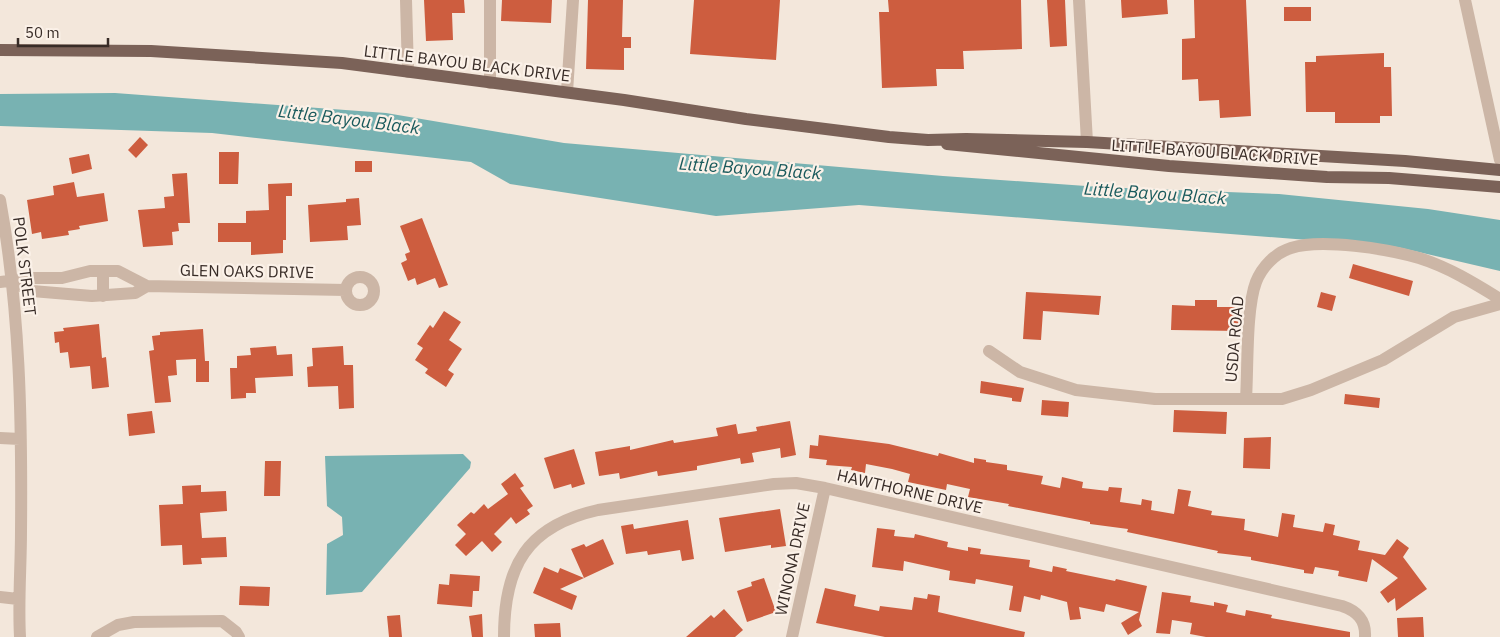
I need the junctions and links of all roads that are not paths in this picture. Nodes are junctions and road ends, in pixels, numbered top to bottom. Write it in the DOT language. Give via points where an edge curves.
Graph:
graph roads {
  1 [pos="406,0"];
  2 [pos="490,0"];
  3 [pos="573,0"];
  4 [pos="1079,0"];
  5 [pos="1465,0"];
  6 [pos="0,50"];
  7 [pos="408,72"];
  8 [pos="490,83"];
  9 [pos="567,92"];
  10 [pos="1497,133"];
  11 [pos="928,140"];
  12 [pos="1087,142"];
  13 [pos="1500,160"];
  14 [pos="1500,170"];
  15 [pos="1500,187"];
  16 [pos="0,200"];
  17 [pos="102,271"];
  18 [pos="6,282"];
  19 [pos="147,286"];
  20 [pos="346,290"];
  21 [pos="103,296"];
  22 [pos="1500,299"];
  23 [pos="1500,304"];
  24 [pos="989,351"];
  25 [pos="1246,399"];
  26 [pos="0,438"];
  27 [pos="20,439"];
  28 [pos="825,488"];
  29 [pos="0,597"];
  30 [pos="18,599"];
  31 [pos="20,637"];
  32 [pos="97,637"];
  33 [pos="239,637"];
  34 [pos="504,637"];
  35 [pos="792,637"];
  36 [pos="1365,637"];
  1 -- 7 [label="street"];
  2 -- 8 [label="street"];
  3 -- 9 [label="street"];
  4 -- 12 [label="street"];
  5 -- 10 [label="street"];
  6 -- 7 [label="main road, LITTLE BAYOU BLACK DRIVE" via="230,55 342,63"];
  7 -- 8 [label="main road, LITTLE BAYOU BLACK DRIVE"];
  8 -- 9 [label="main road, LITTLE BAYOU BLACK DRIVE"];
  9 -- 11 [label="main road, LITTLE BAYOU BLACK DRIVE" via="755,120"];
  10 -- 13 [label="street"];
  11 -- 12 [label="main road, LITTLE BAYOU BLACK DRIVE"];
  11 -- 15 [label="main road, LITTLE BAYOU BLACK DRIVE" via="960,147 1170,166"];
  12 -- 14 [label="main road, LITTLE BAYOU BLACK DRIVE" via="1405,160"];
  16 -- 18 [label="street, POLK STREET"];
  17 -- 18 [label="street, GLEN OAKS DRIVE"];
  17 -- 19 [label="street, GLEN OAKS DRIVE" via="118,271"];
  17 -- 21 [label="street"];
  18 -- 21 [label="street, GLEN OAKS DRIVE" via="32,292"];
  18 -- 27 [label="street, POLK STREET" via="18,348"];
  19 -- 20 [label="street, GLEN OAKS DRIVE"];
  19 -- 21 [label="street, GLEN OAKS DRIVE" via="135,292"];
  22 -- 25 [label="street, USDA ROAD" via="1457,273 1419,258 1377,248 1309,245 1291,248 1274,257 1256,282 1250,319"];
  23 -- 25 [label="street" via="1454,317 1383,360 1311,390 1282,399"];
  24 -- 25 [label="street" via="1020,372 1076,390 1155,399"];
  26 -- 27 [label="street"];
  27 -- 30 [label="street, POLK STREET"];
  28 -- 34 [label="street, HAWTHORNE DRIVE" via="796,483 774,484 598,510 567,519 534,542 514,571 505,597"];
  28 -- 35 [label="street, WINONA DRIVE"];
  28 -- 36 [label="street, HAWTHORNE DRIVE" via="1342,606 1358,615"];
  29 -- 30 [label="street"];
  30 -- 31 [label="street, POLK STREET"];
  32 -- 33 [label="street" via="118,625 134,622 222,621"];
}
